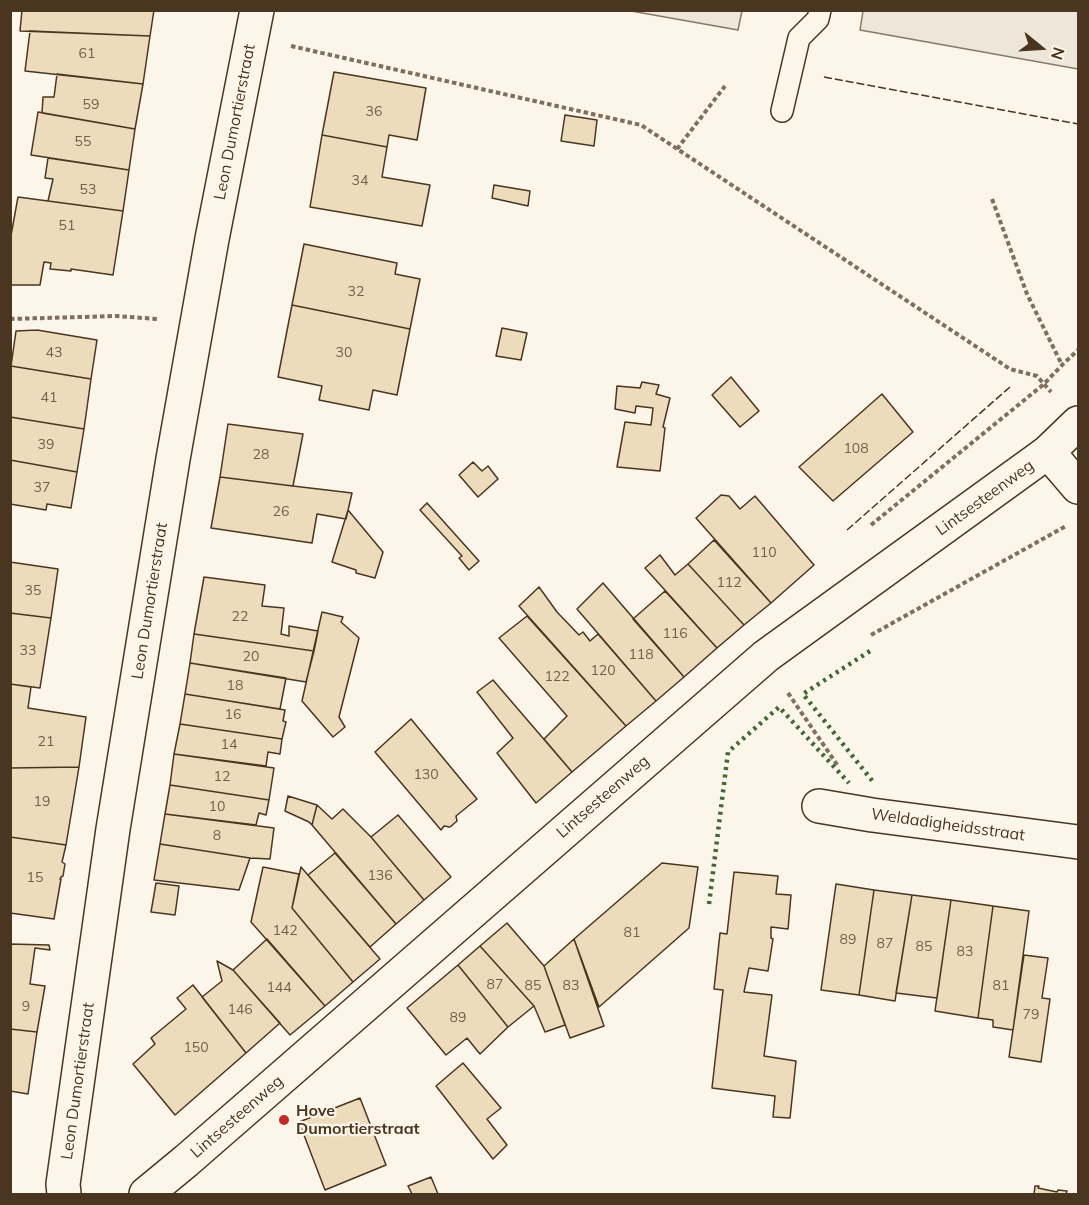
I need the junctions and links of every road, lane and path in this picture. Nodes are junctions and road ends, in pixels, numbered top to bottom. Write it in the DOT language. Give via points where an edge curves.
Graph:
graph roads {
  1 [pos="820,10"];
  2 [pos="255,24"];
  3 [pos="725,86"];
  4 [pos="782,111"];
  5 [pos="677,149"];
  6 [pos="992,199"];
  7 [pos="10,319"];
  8 [pos="198,321"];
  9 [pos="1078,350"];
  10 [pos="1062,365"];
  11 [pos="1078,423"];
  12 [pos="1048,452"];
  13 [pos="1078,487"];
  14 [pos="1073,522"];
  15 [pos="867,637"];
  16 [pos="766,656"];
  17 [pos="819,806"];
  18 [pos="872,815"];
  19 [pos="1078,842"];
  20 [pos="64,1194"];
  21 [pos="146,1194"];
  1 -- 4 [label="lane" via="818,19 799,38"];
  2 -- 5 [label="path" via="641,125"];
  2 -- 8 [label="street, Leon Dumortierstraat"];
  3 -- 5 [label="path"];
  5 -- 10 [label="path" via="1010,369 1036,376 1044,384"];
  6 -- 10 [label="path" via="1027,294"];
  7 -- 8 [label="path" via="116,316"];
  8 -- 20 [label="street, Leon Dumortierstraat" via="113,829"];
  9 -- 10 [label="path"];
  11 -- 12 [label="street, Lintsesteenweg"];
  12 -- 13 [label="street"];
  12 -- 16 [label="street, Lintsesteenweg"];
  14 -- 15 [label="path"];
  16 -- 18 [label="path"];
  16 -- 21 [label="street, Lintsesteenweg"];
  17 -- 18 [label="street, Weldadigheidsstraat"];
  18 -- 19 [label="street, Weldadigheidsstraat"];
}
